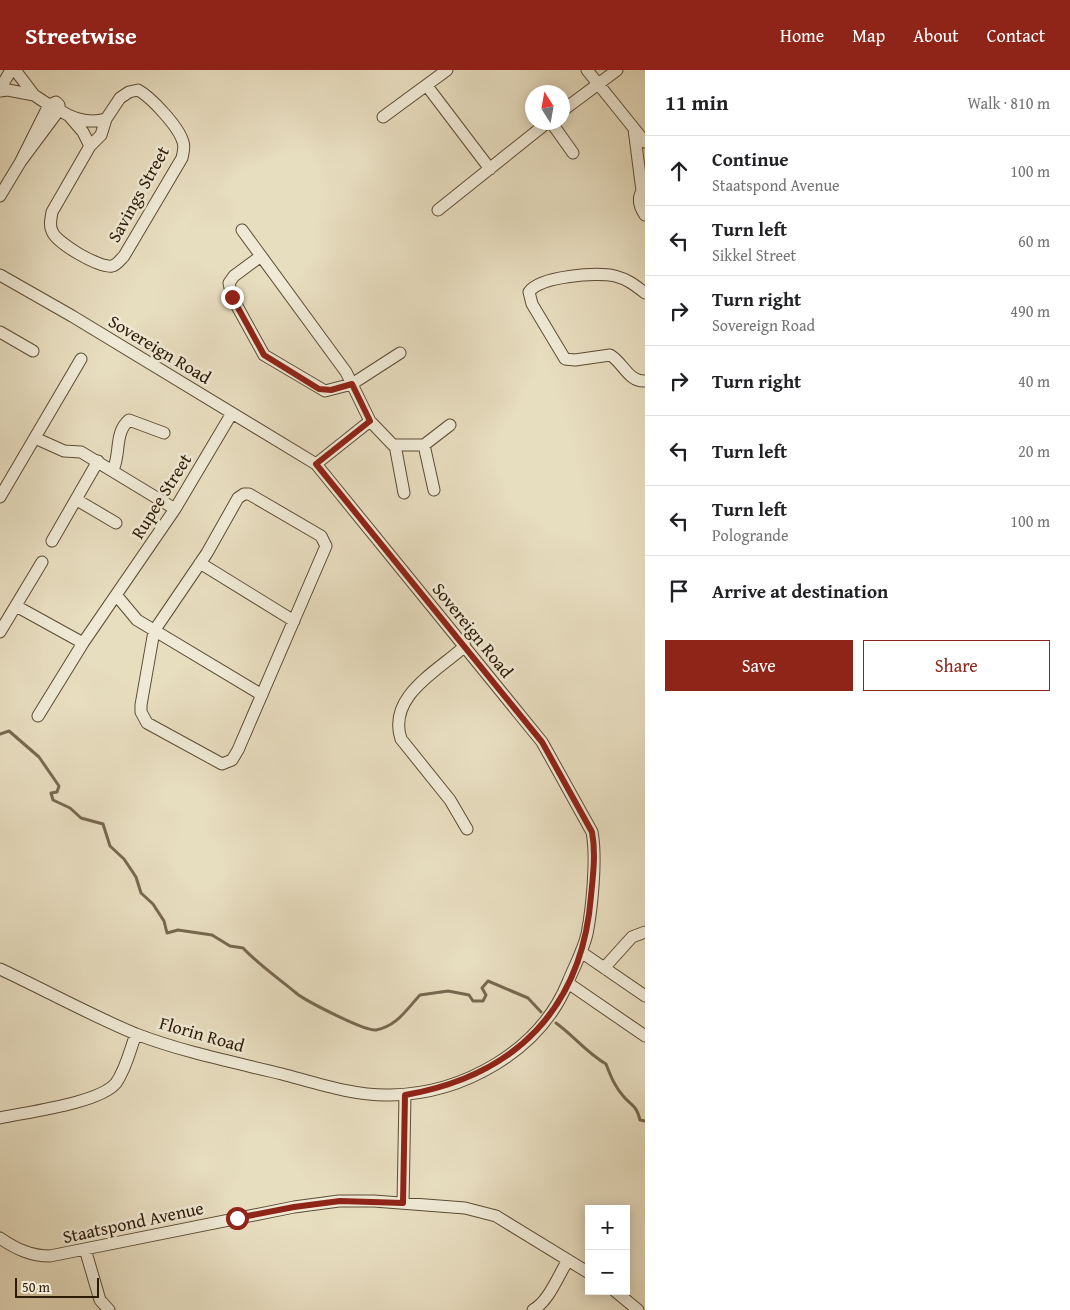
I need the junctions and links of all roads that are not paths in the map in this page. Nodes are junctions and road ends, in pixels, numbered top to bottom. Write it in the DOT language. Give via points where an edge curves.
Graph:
graph roads {
  1 [pos="13,70"];
  2 [pos="447,70"];
  3 [pos="587,70"];
  4 [pos="617,70"];
  5 [pos="598,85"];
  6 [pos="427,86"];
  7 [pos="0,90"];
  8 [pos="34,95"];
  9 [pos="570,105"];
  10 [pos="59,110"];
  11 [pos="383,117"];
  12 [pos="106,119"];
  13 [pos="633,127"];
  14 [pos="540,130"];
  15 [pos="556,130"];
  16 [pos="645,142"];
  17 [pos="90,146"];
  18 [pos="573,153"];
  19 [pos="490,169"];
  20 [pos="643,189"];
  21 [pos="0,196"];
  22 [pos="438,210"];
  23 [pos="645,215"];
  24 [pos="242,230"];
  25 [pos="262,256"];
  26 [pos="0,275"];
  27 [pos="645,293"];
  28 [pos="0,332"];
  29 [pos="33,351"];
  30 [pos="400,353"];
  31 [pos="81,359"];
  32 [pos="645,381"];
  33 [pos="352,384"];
  34 [pos="232,413"];
  35 [pos="370,421"];
  36 [pos="450,425"];
  37 [pos="164,433"];
  38 [pos="35,438"];
  39 [pos="395,445"];
  40 [pos="424,445"];
  41 [pos="98,461"];
  42 [pos="316,464"];
  43 [pos="113,470"];
  44 [pos="434,490"];
  45 [pos="404,493"];
  46 [pos="0,496"];
  47 [pos="77,500"];
  48 [pos="175,509"];
  49 [pos="116,523"];
  50 [pos="52,541"];
  51 [pos="42,562"];
  52 [pos="200,563"];
  53 [pos="117,596"];
  54 [pos="0,608"];
  55 [pos="13,610"];
  56 [pos="294,621"];
  57 [pos="154,630"];
  58 [pos="0,632"];
  59 [pos="83,643"];
  60 [pos="465,646"];
  61 [pos="262,695"];
  62 [pos="38,716"];
  63 [pos="467,829"];
  64 [pos="645,932"];
  65 [pos="581,952"];
  66 [pos="604,968"];
  67 [pos="0,969"];
  68 [pos="568,983"];
  69 [pos="645,996"];
  70 [pos="136,1034"];
  71 [pos="645,1036"];
  72 [pos="405,1095"];
  73 [pos="0,1118"];
  74 [pos="403,1203"];
  75 [pos="0,1238"];
  76 [pos="85,1249"];
  77 [pos="568,1260"];
  78 [pos="585,1271"];
  79 [pos="620,1295"];
  80 [pos="109,1310"];
  81 [pos="533,1310"];
  82 [pos="638,1310"];
  1 -- 7 [label="street"];
  1 -- 8 [label="street"];
  2 -- 6 [label="street"];
  3 -- 5 [label="street"];
  4 -- 5 [label="street"];
  5 -- 9 [label="street"];
  5 -- 13 [label="street"];
  6 -- 11 [label="street"];
  6 -- 19 [label="street"];
  7 -- 8 [label="street"];
  8 -- 10 [label="street"];
  10 -- 12 [label="street" via="85,121"];
  10 -- 17 [label="street" via="83,132"];
  10 -- 21 [label="street"];
  12 -- 17 [label="street, Savings Street" via="101,135"];
  12 -- 17 [label="street, Savings Street" via="120,98 138,90 147,95 184,142 182,158 124,256 112,266 99,263 61,243 52,233 50,224 52,212"];
  13 -- 16 [label="street"];
  13 -- 20 [label="street"];
  14 -- 19 [label="street"];
  15 -- 18 [label="street"];
  19 -- 22 [label="street"];
  20 -- 23 [label="street" via="639,203"];
  24 -- 25 [label="street"];
  25 -- 33 [label="street"];
  25 -- 33 [label="street" via="229,283 232,297 264,355 319,389 331,390"];
  26 -- 34 [label="street, Sovereign Road"];
  27 -- 32 [label="street" via="629,280 596,274 546,281 529,292 532,304 565,359 610,355 632,378"];
  28 -- 29 [label="street"];
  30 -- 33 [label="street"];
  31 -- 38 [label="street"];
  33 -- 35 [label="street"];
  34 -- 42 [label="street, Sovereign Road"];
  34 -- 48 [label="street, Rupee Street"];
  35 -- 39 [label="street"];
  35 -- 42 [label="street"];
  36 -- 40 [label="street"];
  37 -- 43 [label="street" via="129,420 119,438 119,454"];
  38 -- 41 [label="street" via="64,451 81,452"];
  38 -- 46 [label="street"];
  39 -- 40 [label="street"];
  39 -- 45 [label="street"];
  40 -- 44 [label="street"];
  41 -- 43 [label="street"];
  41 -- 47 [label="street"];
  42 -- 60 [label="street, Sovereign Road"];
  43 -- 48 [label="street"];
  47 -- 49 [label="street"];
  47 -- 50 [label="street"];
  48 -- 53 [label="street, Rupee Street"];
  51 -- 55 [label="street"];
  52 -- 56 [label="street"];
  52 -- 56 [label="street" via="238,498 244,494 250,494 320,536 326,546"];
  52 -- 57 [label="street"];
  53 -- 57 [label="street" via="137,620"];
  53 -- 59 [label="street, Rupee Street"];
  54 -- 55 [label="street"];
  55 -- 58 [label="street"];
  55 -- 59 [label="street"];
  56 -- 61 [label="street"];
  57 -- 61 [label="street"];
  57 -- 61 [label="street" via="141,712 155,729 217,762 228,763 238,750"];
  59 -- 62 [label="street, Rupee Street"];
  60 -- 63 [label="street" via="415,688 406,700 397,728 405,745 450,800"];
  60 -- 65 [label="street, Sovereign Road" via="542,742 592,832 595,847 590,904 587,935"];
  64 -- 66 [label="street" via="625,943"];
  65 -- 66 [label="street"];
  65 -- 68 [label="street, Sovereign Road"];
  66 -- 69 [label="street"];
  67 -- 70 [label="street, Florin Road"];
  68 -- 71 [label="street"];
  68 -- 72 [label="street, Sovereign Road" via="547,1019 494,1066 454,1084"];
  70 -- 72 [label="street, Florin Road" via="351,1091"];
  70 -- 73 [label="street" via="122,1073 105,1093"];
  72 -- 74 [label="street"];
  74 -- 76 [label="street, Staatspond Avenue" via="340,1201 294,1207"];
  74 -- 77 [label="street, Staatspond Avenue" via="465,1208 496,1216"];
  75 -- 76 [label="street, Staatspond Avenue" via="37,1256"];
  76 -- 80 [label="street" via="100,1300"];
  77 -- 78 [label="street, Staatspond Avenue"];
  77 -- 81 [label="street" via="547,1297"];
  79 -- 82 [label="street"];
}
